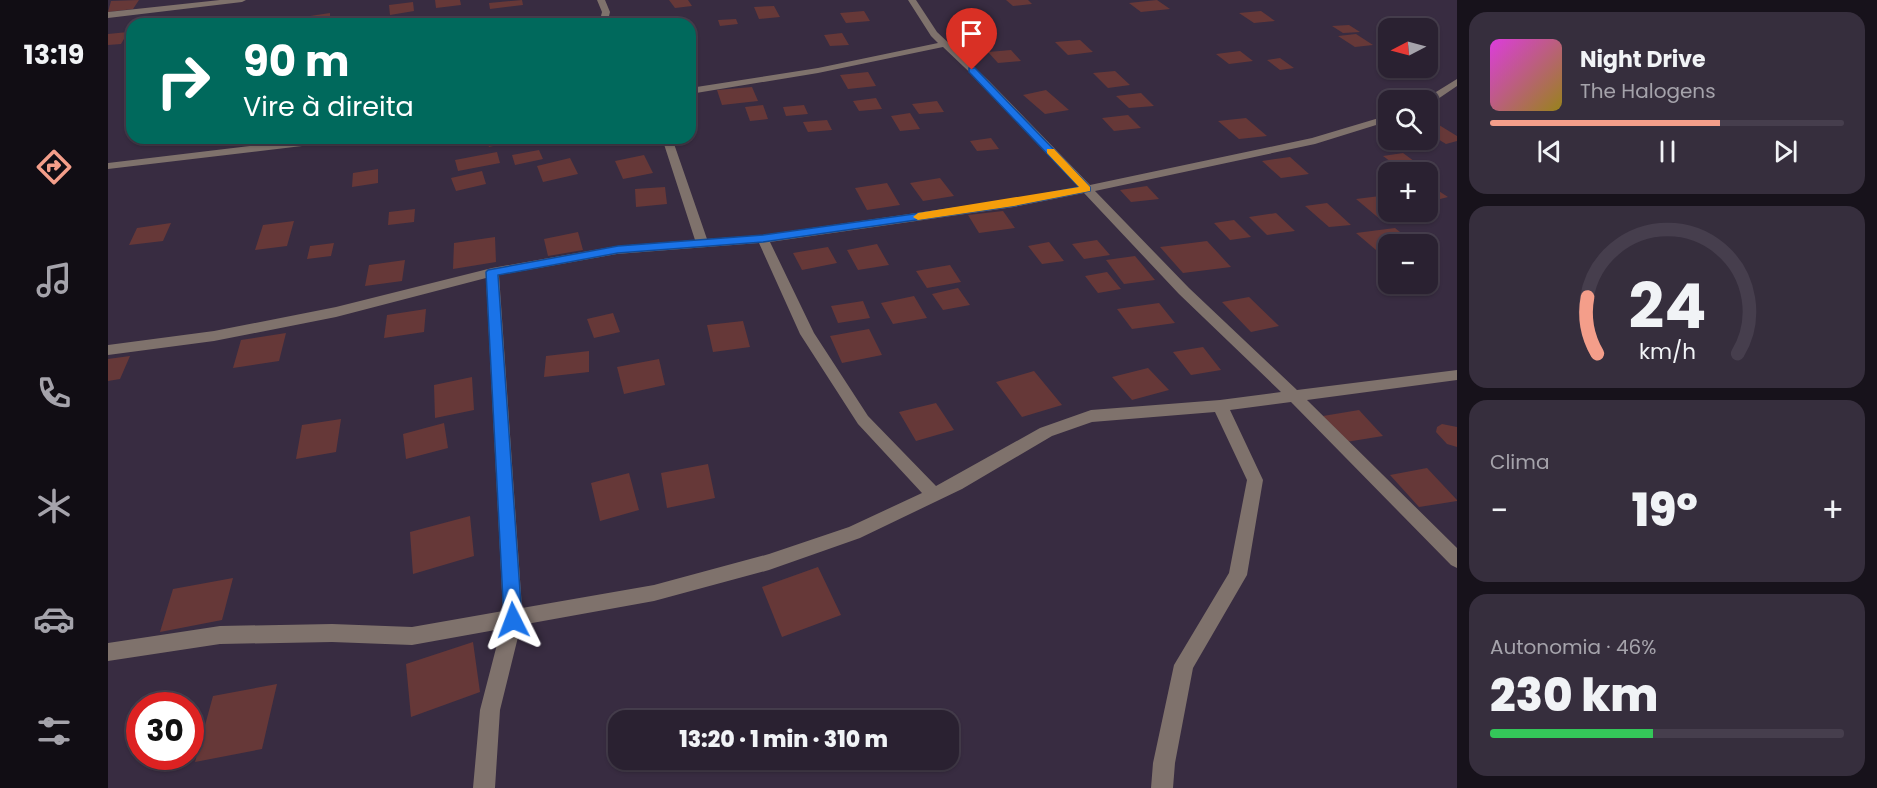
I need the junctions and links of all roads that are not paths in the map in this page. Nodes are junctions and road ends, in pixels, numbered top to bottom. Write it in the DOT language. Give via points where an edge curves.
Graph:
graph roads {
  1 [pos="242,0"];
  2 [pos="601,0"];
  3 [pos="912,0"];
  4 [pos="108,15"];
  5 [pos="604,18"];
  6 [pos="945,44"];
  7 [pos="1457,82"];
  8 [pos="696,90"];
  9 [pos="1438,94"];
  10 [pos="1378,121"];
  11 [pos="293,144"];
  12 [pos="669,144"];
  13 [pos="108,166"];
  14 [pos="1087,189"];
  15 [pos="763,238"];
  16 [pos="702,242"];
  17 [pos="492,272"];
  18 [pos="108,350"];
  19 [pos="1457,375"];
  20 [pos="1295,397"];
  21 [pos="1220,406"];
  22 [pos="934,495"];
  23 [pos="1457,560"];
  24 [pos="513,620"];
  25 [pos="108,652"];
  26 [pos="484,788"];
  27 [pos="1162,788"];
  1 -- 4 [label="street"];
  2 -- 5 [label="street"];
  3 -- 6 [label="street"];
  6 -- 8 [label="street" via="832,70"];
  6 -- 14 [label="street"];
  7 -- 9 [label="street"];
  10 -- 14 [label="street" via="1304,144"];
  11 -- 13 [label="street"];
  12 -- 16 [label="street"];
  14 -- 15 [label="street"];
  14 -- 20 [label="street" via="1184,291"];
  15 -- 16 [label="street"];
  15 -- 22 [label="street" via="807,334 863,420"];
  16 -- 17 [label="street" via="618,250"];
  17 -- 18 [label="street" via="292,321"];
  17 -- 24 [label="street"];
  19 -- 20 [label="street"];
  20 -- 21 [label="street"];
  20 -- 23 [label="street"];
  21 -- 22 [label="street" via="1091,416 1046,432"];
  21 -- 27 [label="street" via="1255,480 1239,575 1184,665"];
  22 -- 24 [label="street" via="854,533 769,562 654,593"];
  24 -- 25 [label="street" via="412,636 220,634"];
  24 -- 26 [label="street" via="490,710"];
}
